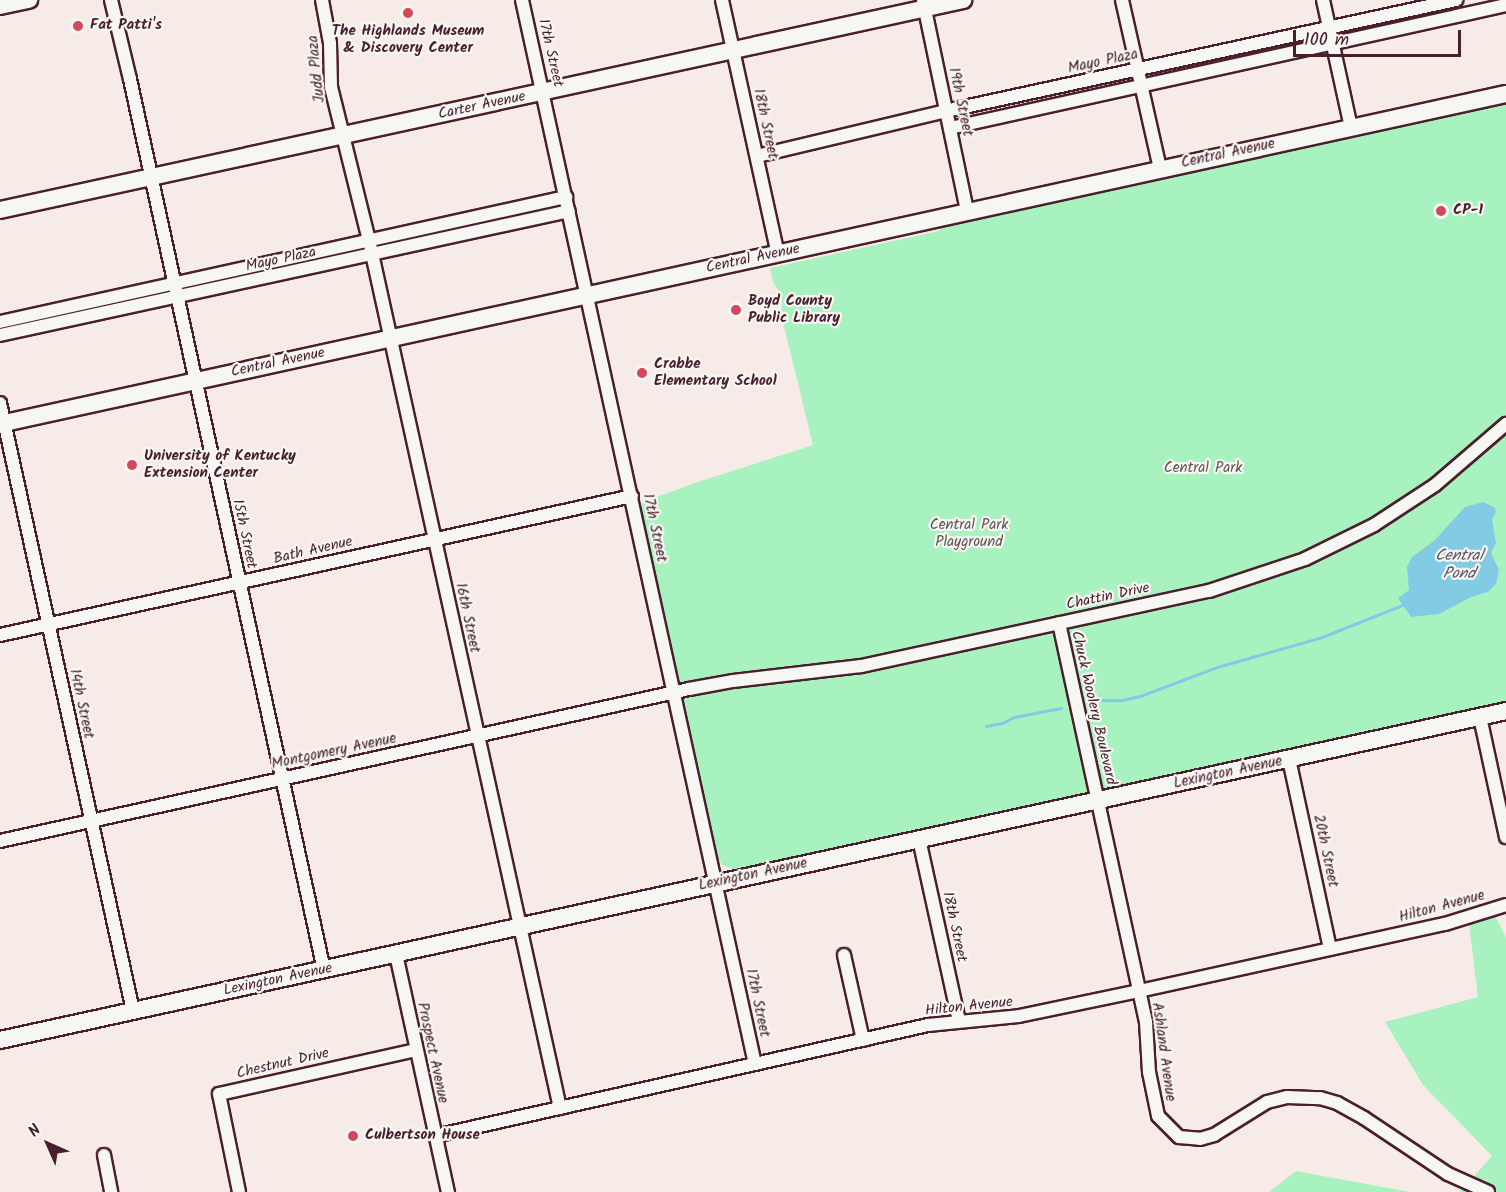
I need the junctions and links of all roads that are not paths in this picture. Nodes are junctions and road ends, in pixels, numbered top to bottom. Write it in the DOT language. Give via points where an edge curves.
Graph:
graph roads {
  1 [pos="29,0"];
  2 [pos="111,0"];
  3 [pos="322,0"];
  4 [pos="522,0"];
  5 [pos="722,0"];
  6 [pos="963,0"];
  7 [pos="1122,0"];
  8 [pos="1323,0"];
  9 [pos="1456,0"];
  10 [pos="924,4"];
  11 [pos="1506,5"];
  12 [pos="0,6"];
  13 [pos="1329,28"];
  14 [pos="1332,45"];
  15 [pos="734,52"];
  16 [pos="1138,70"];
  17 [pos="1142,86"];
  18 [pos="544,93"];
  19 [pos="1506,94"];
  20 [pos="946,112"];
  21 [pos="1351,127"];
  22 [pos="950,128"];
  23 [pos="343,135"];
  24 [pos="757,156"];
  25 [pos="1160,169"];
  26 [pos="152,177"];
  27 [pos="566,197"];
  28 [pos="0,210"];
  29 [pos="569,210"];
  30 [pos="967,211"];
  31 [pos="369,240"];
  32 [pos="778,254"];
  33 [pos="372,255"];
  34 [pos="174,283"];
  35 [pos="586,295"];
  36 [pos="178,298"];
  37 [pos="0,322"];
  38 [pos="0,335"];
  39 [pos="391,338"];
  40 [pos="195,381"];
  41 [pos="0,403"];
  42 [pos="2,423"];
  43 [pos="1506,424"];
  44 [pos="632,496"];
  45 [pos="435,540"];
  46 [pos="239,583"];
  47 [pos="1059,623"];
  48 [pos="49,625"];
  49 [pos="0,635"];
  50 [pos="674,693"];
  51 [pos="1506,711"];
  52 [pos="1480,717"];
  53 [pos="478,736"];
  54 [pos="1289,759"];
  55 [pos="281,778"];
  56 [pos="1098,800"];
  57 [pos="90,821"];
  58 [pos="1506,837"];
  59 [pos="919,839"];
  60 [pos="0,841"];
  61 [pos="717,882"];
  62 [pos="1506,905"];
  63 [pos="519,927"];
  64 [pos="1330,949"];
  65 [pos="396,954"];
  66 [pos="844,955"];
  67 [pos="324,970"];
  68 [pos="1139,991"];
  69 [pos="133,1011"];
  70 [pos="959,1022"];
  71 [pos="0,1040"];
  72 [pos="863,1040"];
  73 [pos="416,1050"];
  74 [pos="755,1064"];
  75 [pos="560,1108"];
  76 [pos="435,1136"];
  77 [pos="104,1155"];
  78 [pos="111,1192"];
  79 [pos="239,1192"];
  80 [pos="448,1192"];
  81 [pos="1488,1192"];
  1 -- 12 [label="street"];
  2 -- 26 [label="street, 15th Street"];
  3 -- 23 [label="street, Judd Plaza" via="330,43 331,87"];
  4 -- 18 [label="street, 17th Street"];
  5 -- 15 [label="street, 18th Street"];
  6 -- 10 [label="street, Carter Avenue"];
  7 -- 16 [label="street"];
  8 -- 13 [label="street"];
  9 -- 13 [label="street, Mayo Plaza"];
  10 -- 15 [label="street, Carter Avenue"];
  10 -- 20 [label="street, 19th Street"];
  11 -- 14 [label="street"];
  13 -- 14 [label="street"];
  13 -- 16 [label="street, Mayo Plaza"];
  14 -- 17 [label="street"];
  14 -- 21 [label="street"];
  15 -- 18 [label="street, Carter Avenue"];
  15 -- 24 [label="street, 18th Street"];
  16 -- 17 [label="street"];
  16 -- 20 [label="street, Mayo Plaza"];
  17 -- 22 [label="street"];
  17 -- 25 [label="street"];
  18 -- 23 [label="street, Carter Avenue"];
  18 -- 27 [label="street, 17th Street"];
  19 -- 21 [label="street, Central Avenue"];
  20 -- 22 [label="street, 19th Street"];
  20 -- 24 [label="street, Mayo Plaza"];
  21 -- 25 [label="street, Central Avenue"];
  22 -- 30 [label="street, 19th Street"];
  23 -- 26 [label="street, Carter Avenue"];
  23 -- 31 [label="street, 16th Street"];
  24 -- 32 [label="street, 18th Street"];
  25 -- 30 [label="street, Central Avenue"];
  26 -- 28 [label="street, Carter Avenue"];
  26 -- 34 [label="street, 15th Street"];
  27 -- 29 [label="street, 17th Street"];
  27 -- 31 [label="street, Mayo Plaza"];
  29 -- 33 [label="street, Mayo Plaza"];
  29 -- 35 [label="street, 17th Street"];
  30 -- 32 [label="street, Central Avenue"];
  31 -- 33 [label="street, 16th Street"];
  31 -- 34 [label="street, Mayo Plaza"];
  32 -- 35 [label="street, Central Avenue"];
  33 -- 36 [label="street, Mayo Plaza"];
  33 -- 39 [label="street, 16th Street"];
  34 -- 36 [label="street, 15th Street"];
  34 -- 37 [label="street, Mayo Plaza"];
  35 -- 39 [label="street, Central Avenue"];
  35 -- 44 [label="street, 17th Street"];
  36 -- 38 [label="street, Mayo Plaza"];
  36 -- 40 [label="street, 15th Street"];
  39 -- 40 [label="street, Central Avenue"];
  39 -- 45 [label="street, 16th Street"];
  40 -- 42 [label="street, Central Avenue"];
  40 -- 46 [label="street, 15th Street"];
  41 -- 42 [label="street, 14th Street"];
  42 -- 48 [label="street, 14th Street"];
  43 -- 47 [label="street, Chattin Drive" via="1415,499 1327,549 1218,588"];
  44 -- 45 [label="street, Bath Avenue"];
  44 -- 50 [label="street, 17th Street"];
  45 -- 46 [label="street, Bath Avenue"];
  45 -- 53 [label="street, 16th Street"];
  46 -- 48 [label="street, Bath Avenue"];
  46 -- 55 [label="street, 15th Street"];
  47 -- 50 [label="street, Chattin Drive" via="861,666 733,681"];
  47 -- 56 [label="street, Chuck Woolery Boulevard"];
  48 -- 49 [label="street, Bath Avenue"];
  48 -- 57 [label="street, 14th Street"];
  50 -- 53 [label="street, Montgomery Avenue"];
  50 -- 61 [label="street, 17th Street"];
  51 -- 52 [label="street, Lexington Avenue"];
  52 -- 54 [label="street, Lexington Avenue"];
  52 -- 58 [label="street"];
  53 -- 55 [label="street, Montgomery Avenue"];
  53 -- 63 [label="street, 16th Street"];
  54 -- 56 [label="street, Lexington Avenue"];
  54 -- 64 [label="street, 20th Street"];
  55 -- 57 [label="street, Montgomery Avenue"];
  55 -- 67 [label="street, 15th Street"];
  56 -- 59 [label="street, Lexington Avenue"];
  56 -- 68 [label="street, Ashland Avenue"];
  57 -- 60 [label="street, Montgomery Avenue"];
  57 -- 69 [label="street, 14th Street"];
  59 -- 61 [label="street, Lexington Avenue"];
  59 -- 70 [label="street, 18th Street"];
  61 -- 63 [label="street, Lexington Avenue"];
  61 -- 74 [label="street, 17th Street"];
  62 -- 64 [label="street, Hilton Avenue" via="1444,924"];
  63 -- 65 [label="street, Lexington Avenue"];
  63 -- 75 [label="street, 16th Street"];
  64 -- 68 [label="street, Hilton Avenue"];
  65 -- 67 [label="street, Lexington Avenue"];
  65 -- 73 [label="street, Prospect Avenue"];
  66 -- 72 [label="street"];
  67 -- 69 [label="street, Lexington Avenue"];
  68 -- 70 [label="street, Hilton Avenue" via="1019,1017"];
  68 -- 81 [label="street, Ashland Avenue" via="1146,1022 1153,1101 1158,1116 1179,1137 1200,1139 1214,1135 1267,1102 1287,1097 1320,1098 1364,1118 1448,1174"];
  69 -- 71 [label="street, Lexington Avenue"];
  70 -- 72 [label="street, Hilton Avenue"];
  72 -- 74 [label="street, Hilton Avenue"];
  73 -- 76 [label="street, Prospect Avenue"];
  73 -- 79 [label="street, Chestnut Drive" via="219,1094"];
  74 -- 75 [label="street, Hilton Avenue"];
  75 -- 76 [label="street, Hilton Avenue"];
  76 -- 80 [label="street, Prospect Avenue"];
  77 -- 78 [label="street"];
}
